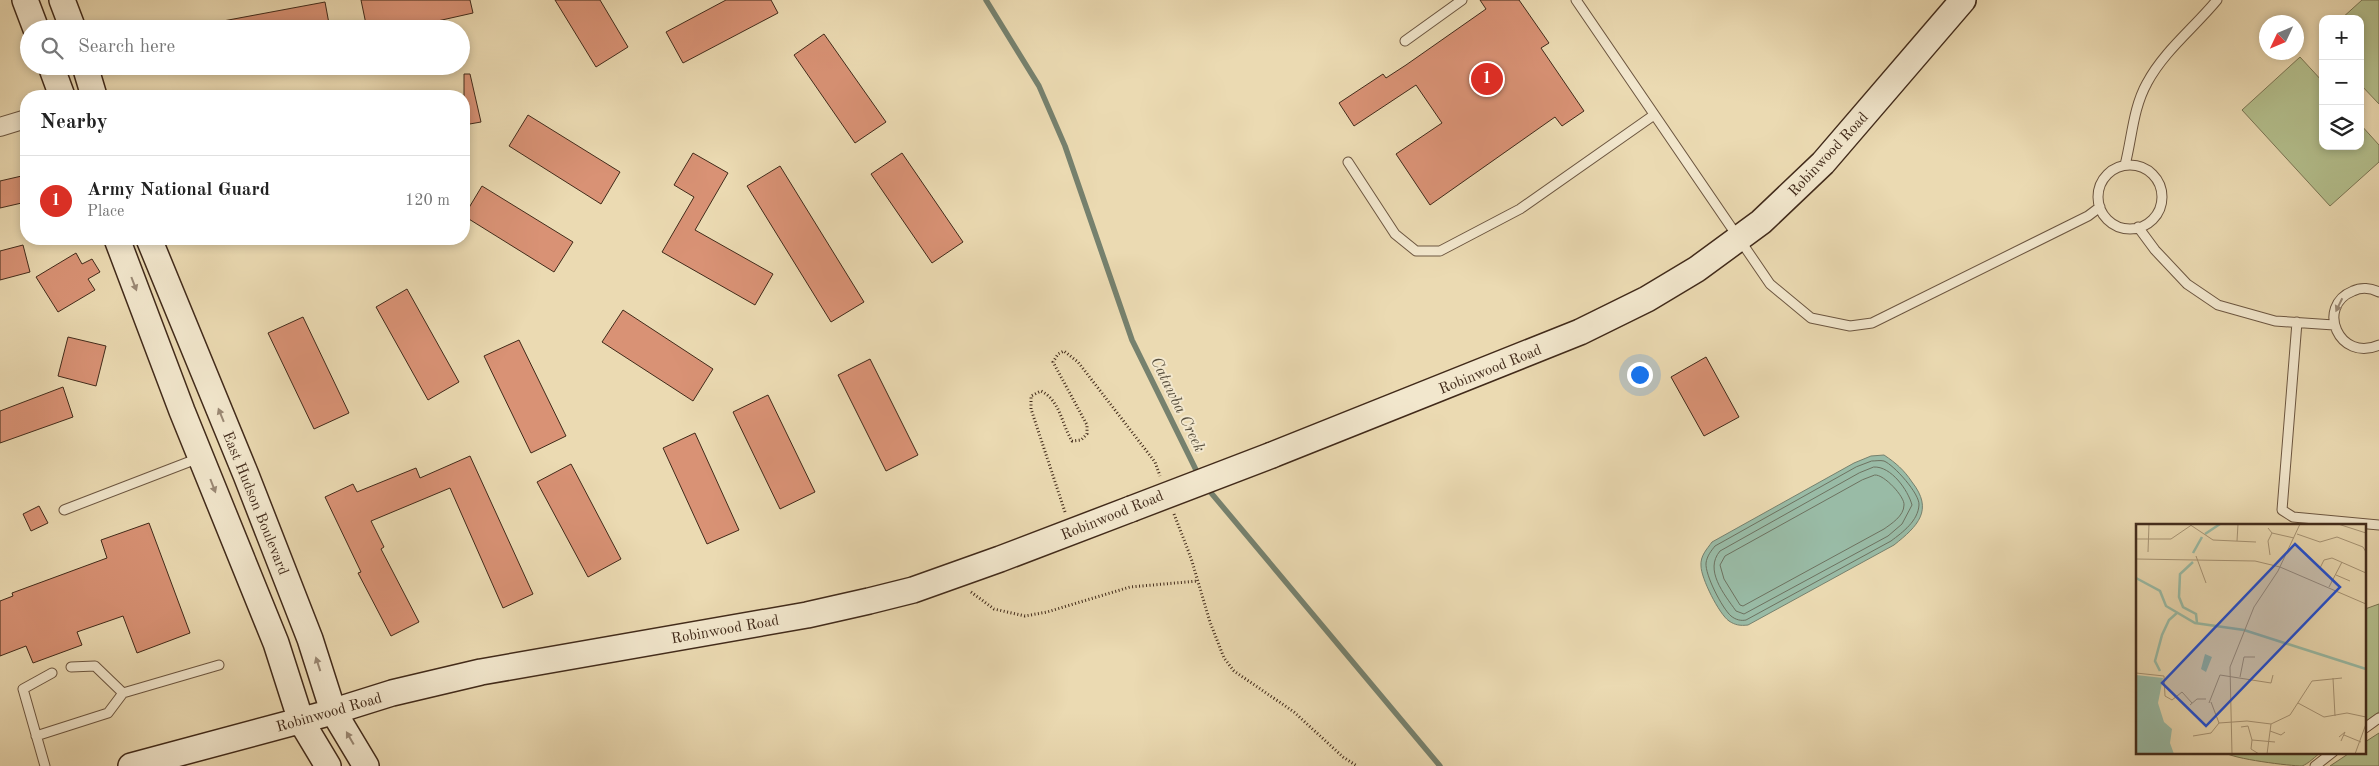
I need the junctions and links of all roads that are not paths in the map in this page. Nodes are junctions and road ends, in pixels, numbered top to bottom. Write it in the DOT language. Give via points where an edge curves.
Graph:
graph roads {
  1 [pos="25,0"];
  2 [pos="62,0"];
  3 [pos="1462,0"];
  4 [pos="1576,0"];
  5 [pos="1963,0"];
  6 [pos="2217,0"];
  7 [pos="33,20"];
  8 [pos="70,20"];
  9 [pos="1405,41"];
  10 [pos="54,75"];
  11 [pos="88,75"];
  12 [pos="60,90"];
  13 [pos="92,90"];
  14 [pos="1654,115"];
  15 [pos="20,121"];
  16 [pos="0,126"];
  17 [pos="1348,162"];
  18 [pos="2124,165"];
  19 [pos="2102,211"];
  20 [pos="2147,223"];
  21 [pos="2138,228"];
  22 [pos="1739,239"];
  23 [pos="119,245"];
  24 [pos="150,245"];
  25 [pos="2154,250"];
  26 [pos="2379,292"];
  27 [pos="2297,322"];
  28 [pos="2334,325"];
  29 [pos="2379,345"];
  30 [pos="201,457"];
  31 [pos="64,510"];
  32 [pos="2379,525"];
  33 [pos="219,665"];
  34 [pos="71,667"];
  35 [pos="52,673"];
  36 [pos="124,693"];
  37 [pos="333,711"];
  38 [pos="2379,718"];
  39 [pos="301,721"];
  40 [pos="2366,727"];
  41 [pos="36,736"];
  42 [pos="2330,754"];
  43 [pos="44,766"];
  44 [pos="131,766"];
  45 [pos="328,766"];
  46 [pos="366,766"];
  47 [pos="2315,766"];
  1 -- 7 [label="main road"];
  2 -- 8 [label="main road"];
  3 -- 9 [label="lane"];
  4 -- 14 [label="lane"];
  5 -- 22 [label="main road, Robinwood Road" via="1823,163 1762,222"];
  6 -- 18 [label="lane" via="2163,58 2147,83 2137,107"];
  10 -- 12 [label="main road"];
  11 -- 13 [label="main road"];
  14 -- 17 [label="lane" via="1520,209 1440,251 1416,252 1395,234"];
  14 -- 22 [label="lane"];
  15 -- 16 [label="street"];
  18 -- 19 [label="lane" via="2102,180 2098,198"];
  18 -- 20 [label="lane" via="2145,169 2159,185 2160,206"];
  19 -- 21 [label="lane" via="2119,227"];
  19 -- 22 [label="lane" via="1872,323 1850,326 1811,318 1770,284"];
  20 -- 21 [label="lane"];
  20 -- 25 [label="lane"];
  21 -- 25 [label="lane"];
  22 -- 37 [label="main road, Robinwood Road, bridge" via="1697,269 1580,332 1272,455 954,575 869,602 481,672"];
  23 -- 30 [label="main road, one-way"];
  37 -- 24 [label="main road, East Hudson Boulevard, one-way" via="310,639 250,484"];
  25 -- 27 [label="lane" via="2187,284 2218,305 2275,321"];
  26 -- 28 [label="lane, one-way" via="2366,288 2349,292 2336,306"];
  27 -- 28 [label="lane"];
  27 -- 32 [label="lane" via="2282,510 2293,517"];
  28 -- 29 [label="lane" via="2338,334 2353,347 2362,349"];
  30 -- 31 [label="lane"];
  30 -- 39 [label="main road, one-way" via="276,643"];
  33 -- 36 [label="lane"];
  34 -- 36 [label="lane" via="95,666"];
  35 -- 41 [label="lane" via="23,689"];
  36 -- 41 [label="lane" via="108,712"];
  37 -- 39 [label="main road, Robinwood Road"];
  46 -- 37 [label="main road, East Hudson Boulevard, one-way"];
  38 -- 40 [label="lane"];
  39 -- 44 [label="main road, Robinwood Road"];
  39 -- 45 [label="main road"];
  41 -- 43 [label="lane"];
  42 -- 47 [label="lane"];
}
